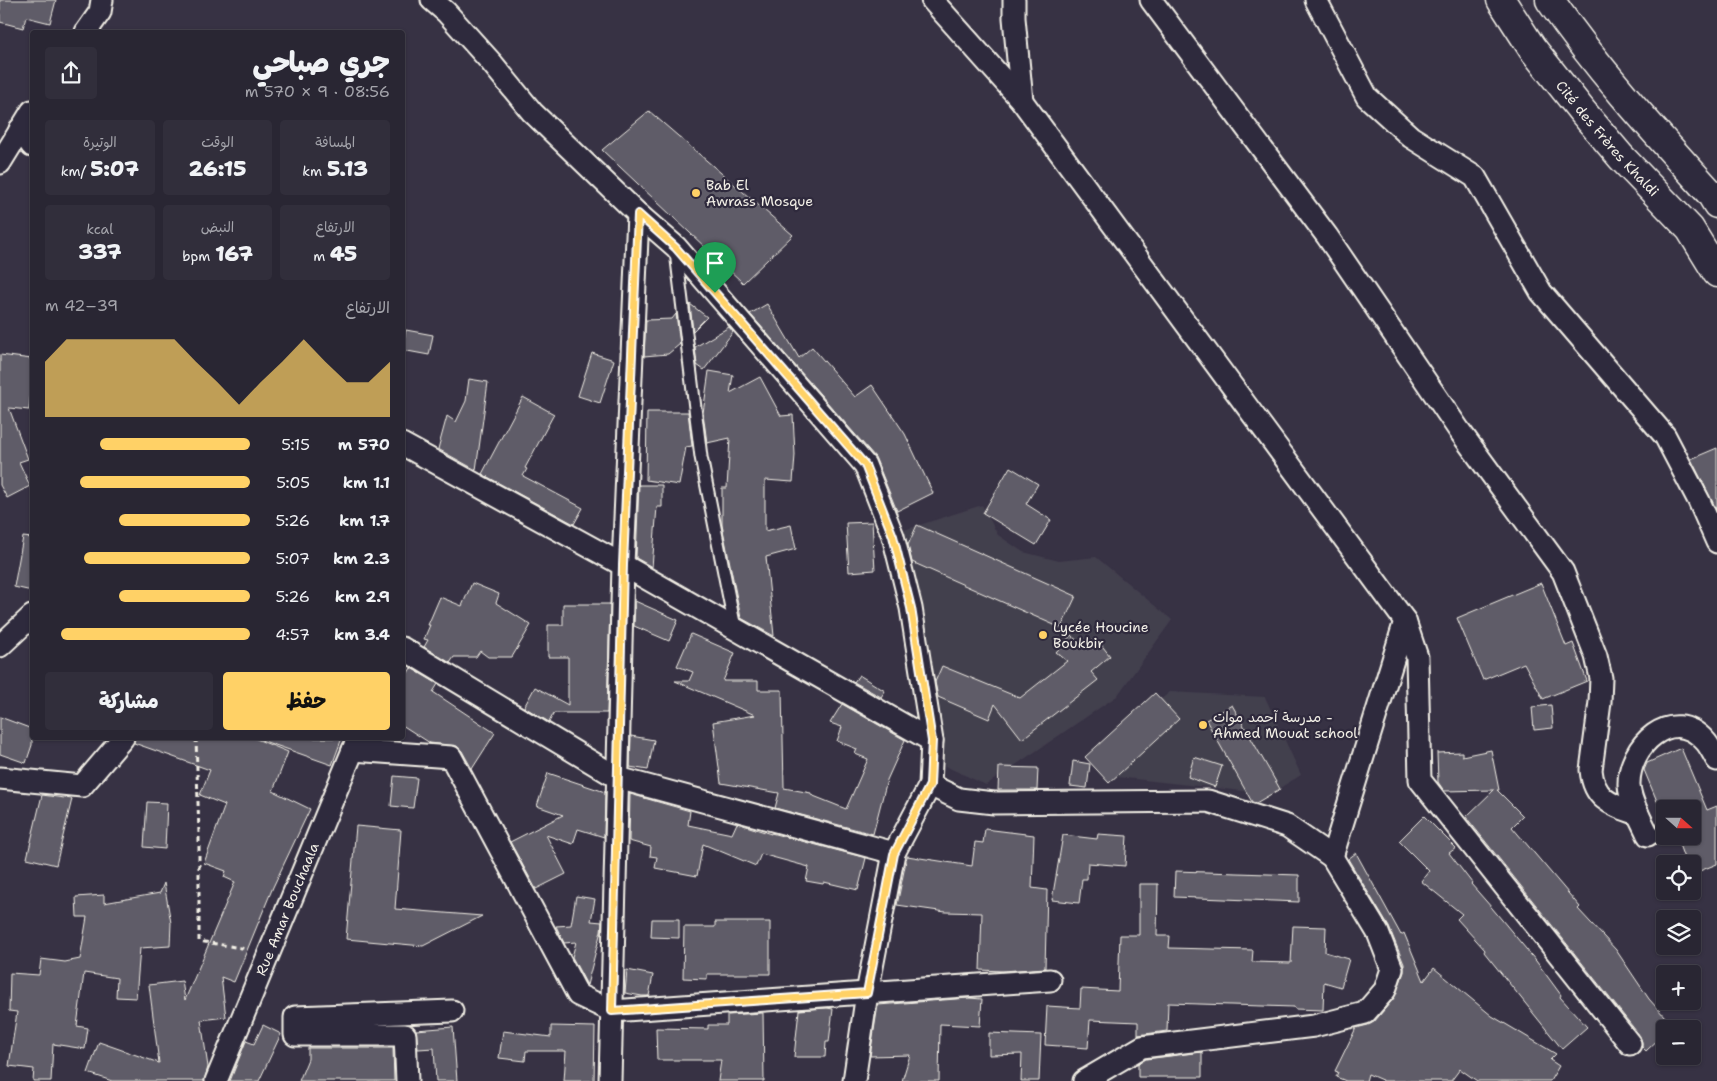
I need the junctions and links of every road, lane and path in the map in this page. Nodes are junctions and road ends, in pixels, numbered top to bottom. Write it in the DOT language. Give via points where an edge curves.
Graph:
graph roads {
  1 [pos="102,0"];
  2 [pos="432,0"];
  3 [pos="932,0"];
  4 [pos="1014,0"];
  5 [pos="1151,0"];
  6 [pos="1316,0"];
  7 [pos="1501,0"];
  8 [pos="1550,0"];
  9 [pos="87,30"];
  10 [pos="1022,101"];
  11 [pos="30,114"];
  12 [pos="20,129"];
  13 [pos="30,143"];
  14 [pos="0,164"];
  15 [pos="1717,204"];
  16 [pos="638,214"];
  17 [pos="676,248"];
  18 [pos="1717,273"];
  19 [pos="405,446"];
  20 [pos="1717,542"];
  21 [pos="623,565"];
  22 [pos="30,618"];
  23 [pos="1405,622"];
  24 [pos="735,628"];
  25 [pos="0,646"];
  26 [pos="405,650"];
  27 [pos="121,740"];
  28 [pos="196,740"];
  29 [pos="932,741"];
  30 [pos="355,744"];
  31 [pos="1717,760"];
  32 [pos="0,778"];
  33 [pos="618,778"];
  34 [pos="930,785"];
  35 [pos="1638,814"];
  36 [pos="1648,835"];
  37 [pos="894,854"];
  38 [pos="1332,857"];
  39 [pos="269,953"];
  40 [pos="1050,980"];
  41 [pos="867,993"];
  42 [pos="612,1011"];
  43 [pos="452,1012"];
  44 [pos="1630,1044"];
  45 [pos="216,1081"];
  46 [pos="407,1081"];
  47 [pos="610,1081"];
  48 [pos="854,1081"];
  49 [pos="1084,1081"];
  1 -- 9 [label="street" via="100,12"];
  2 -- 16 [label="street" via="491,62 532,112"];
  3 -- 10 [label="street"];
  4 -- 10 [label="street"];
  5 -- 35 [label="street" via="1327,236 1459,430 1563,572 1596,656 1601,678 1592,781 1607,801"];
  6 -- 20 [label="street" via="1367,97 1411,137 1474,177 1540,292 1665,436"];
  7 -- 18 [label="main road, Cité des Frères Khaldi" via="1532,48 1582,111 1690,229"];
  8 -- 15 [label="main road" via="1628,103"];
  10 -- 23 [label="street"];
  11 -- 12 [label="street"];
  12 -- 13 [label="street"];
  12 -- 14 [label="street"];
  16 -- 17 [label="street"];
  16 -- 21 [label="street"];
  17 -- 24 [label="lane" via="701,457"];
  17 -- 29 [label="street" via="865,465 893,536 911,608"];
  19 -- 21 [label="street"];
  21 -- 24 [label="street"];
  21 -- 33 [label="street"];
  22 -- 25 [label="street"];
  23 -- 38 [label="street"];
  23 -- 44 [label="street" via="1417,657 1420,780"];
  24 -- 29 [label="street"];
  26 -- 33 [label="street"];
  27 -- 32 [label="street" via="82,786"];
  28 -- 39 [label="path" via="200,941"];
  29 -- 34 [label="street"];
  30 -- 39 [label="street, Rue Amar Bouchaala"];
  30 -- 42 [label="street" via="451,757 578,995"];
  31 -- 35 [label="street" via="1705,741 1689,730 1679,727 1659,730 1644,743 1632,764 1629,787"];
  33 -- 37 [label="street"];
  33 -- 42 [label="street"];
  34 -- 37 [label="street"];
  34 -- 38 [label="street" via="959,799 994,803 1208,801 1287,826"];
  35 -- 36 [label="street"];
  37 -- 41 [label="street"];
  38 -- 49 [label="street" via="1378,933 1392,968 1385,990 1365,1013 1314,1026 1142,1047"];
  39 -- 45 [label="street, Rue Amar Bouchaala"];
  40 -- 41 [label="street"];
  41 -- 42 [label="street"];
  41 -- 48 [label="street"];
  42 -- 47 [label="street"];
  43 -- 46 [label="street" via="295,1017 295,1035 405,1035"];
}
